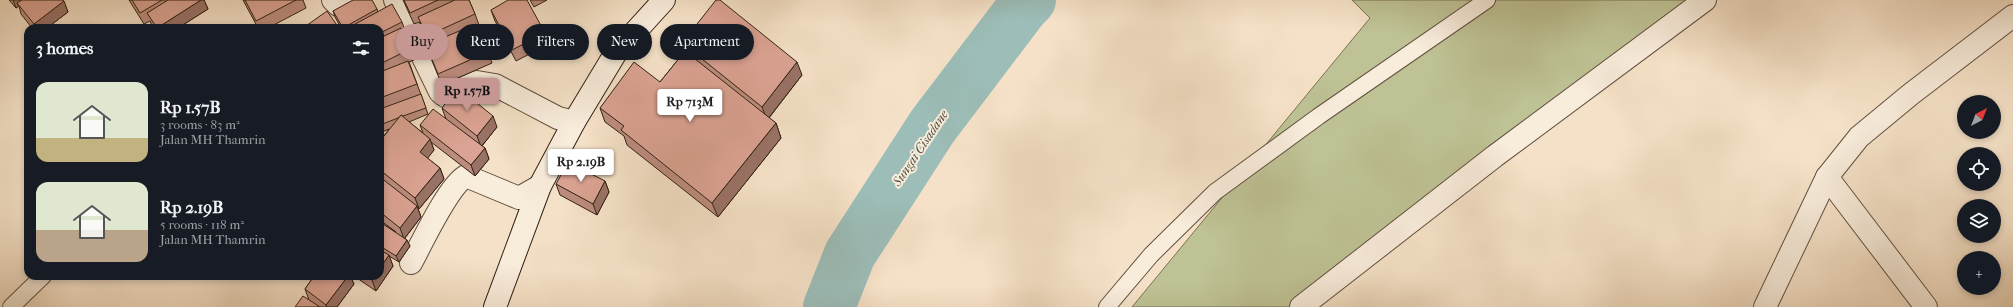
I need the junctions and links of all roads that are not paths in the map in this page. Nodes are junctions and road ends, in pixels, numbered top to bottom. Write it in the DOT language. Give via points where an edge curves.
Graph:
graph roads {
  1 [pos="333,0"];
  2 [pos="351,0"];
  3 [pos="395,0"];
  4 [pos="664,0"];
  5 [pos="1487,0"];
  6 [pos="1705,0"];
  7 [pos="2013,16"];
  8 [pos="566,120"];
  9 [pos="1827,177"];
  10 [pos="540,186"];
  11 [pos="412,263"];
  12 [pos="39,280"];
  13 [pos="11,307"];
  14 [pos="495,307"];
  15 [pos="1107,307"];
  16 [pos="1301,307"];
  17 [pos="1765,307"];
  18 [pos="1926,307"];
  1 -- 2 [label="street" via="338,5"];
  3 -- 8 [label="street" via="440,92 445,96 477,82 495,85"];
  4 -- 8 [label="street" via="615,54"];
  5 -- 15 [label="lane" via="1214,192 1151,255"];
  6 -- 16 [label="street" via="1495,156"];
  7 -- 9 [label="street" via="1859,137"];
  8 -- 10 [label="street"];
  9 -- 17 [label="street"];
  9 -- 18 [label="street"];
  10 -- 11 [label="street" via="519,198 466,176 460,179"];
  10 -- 14 [label="street"];
  12 -- 13 [label="lane"];
}
